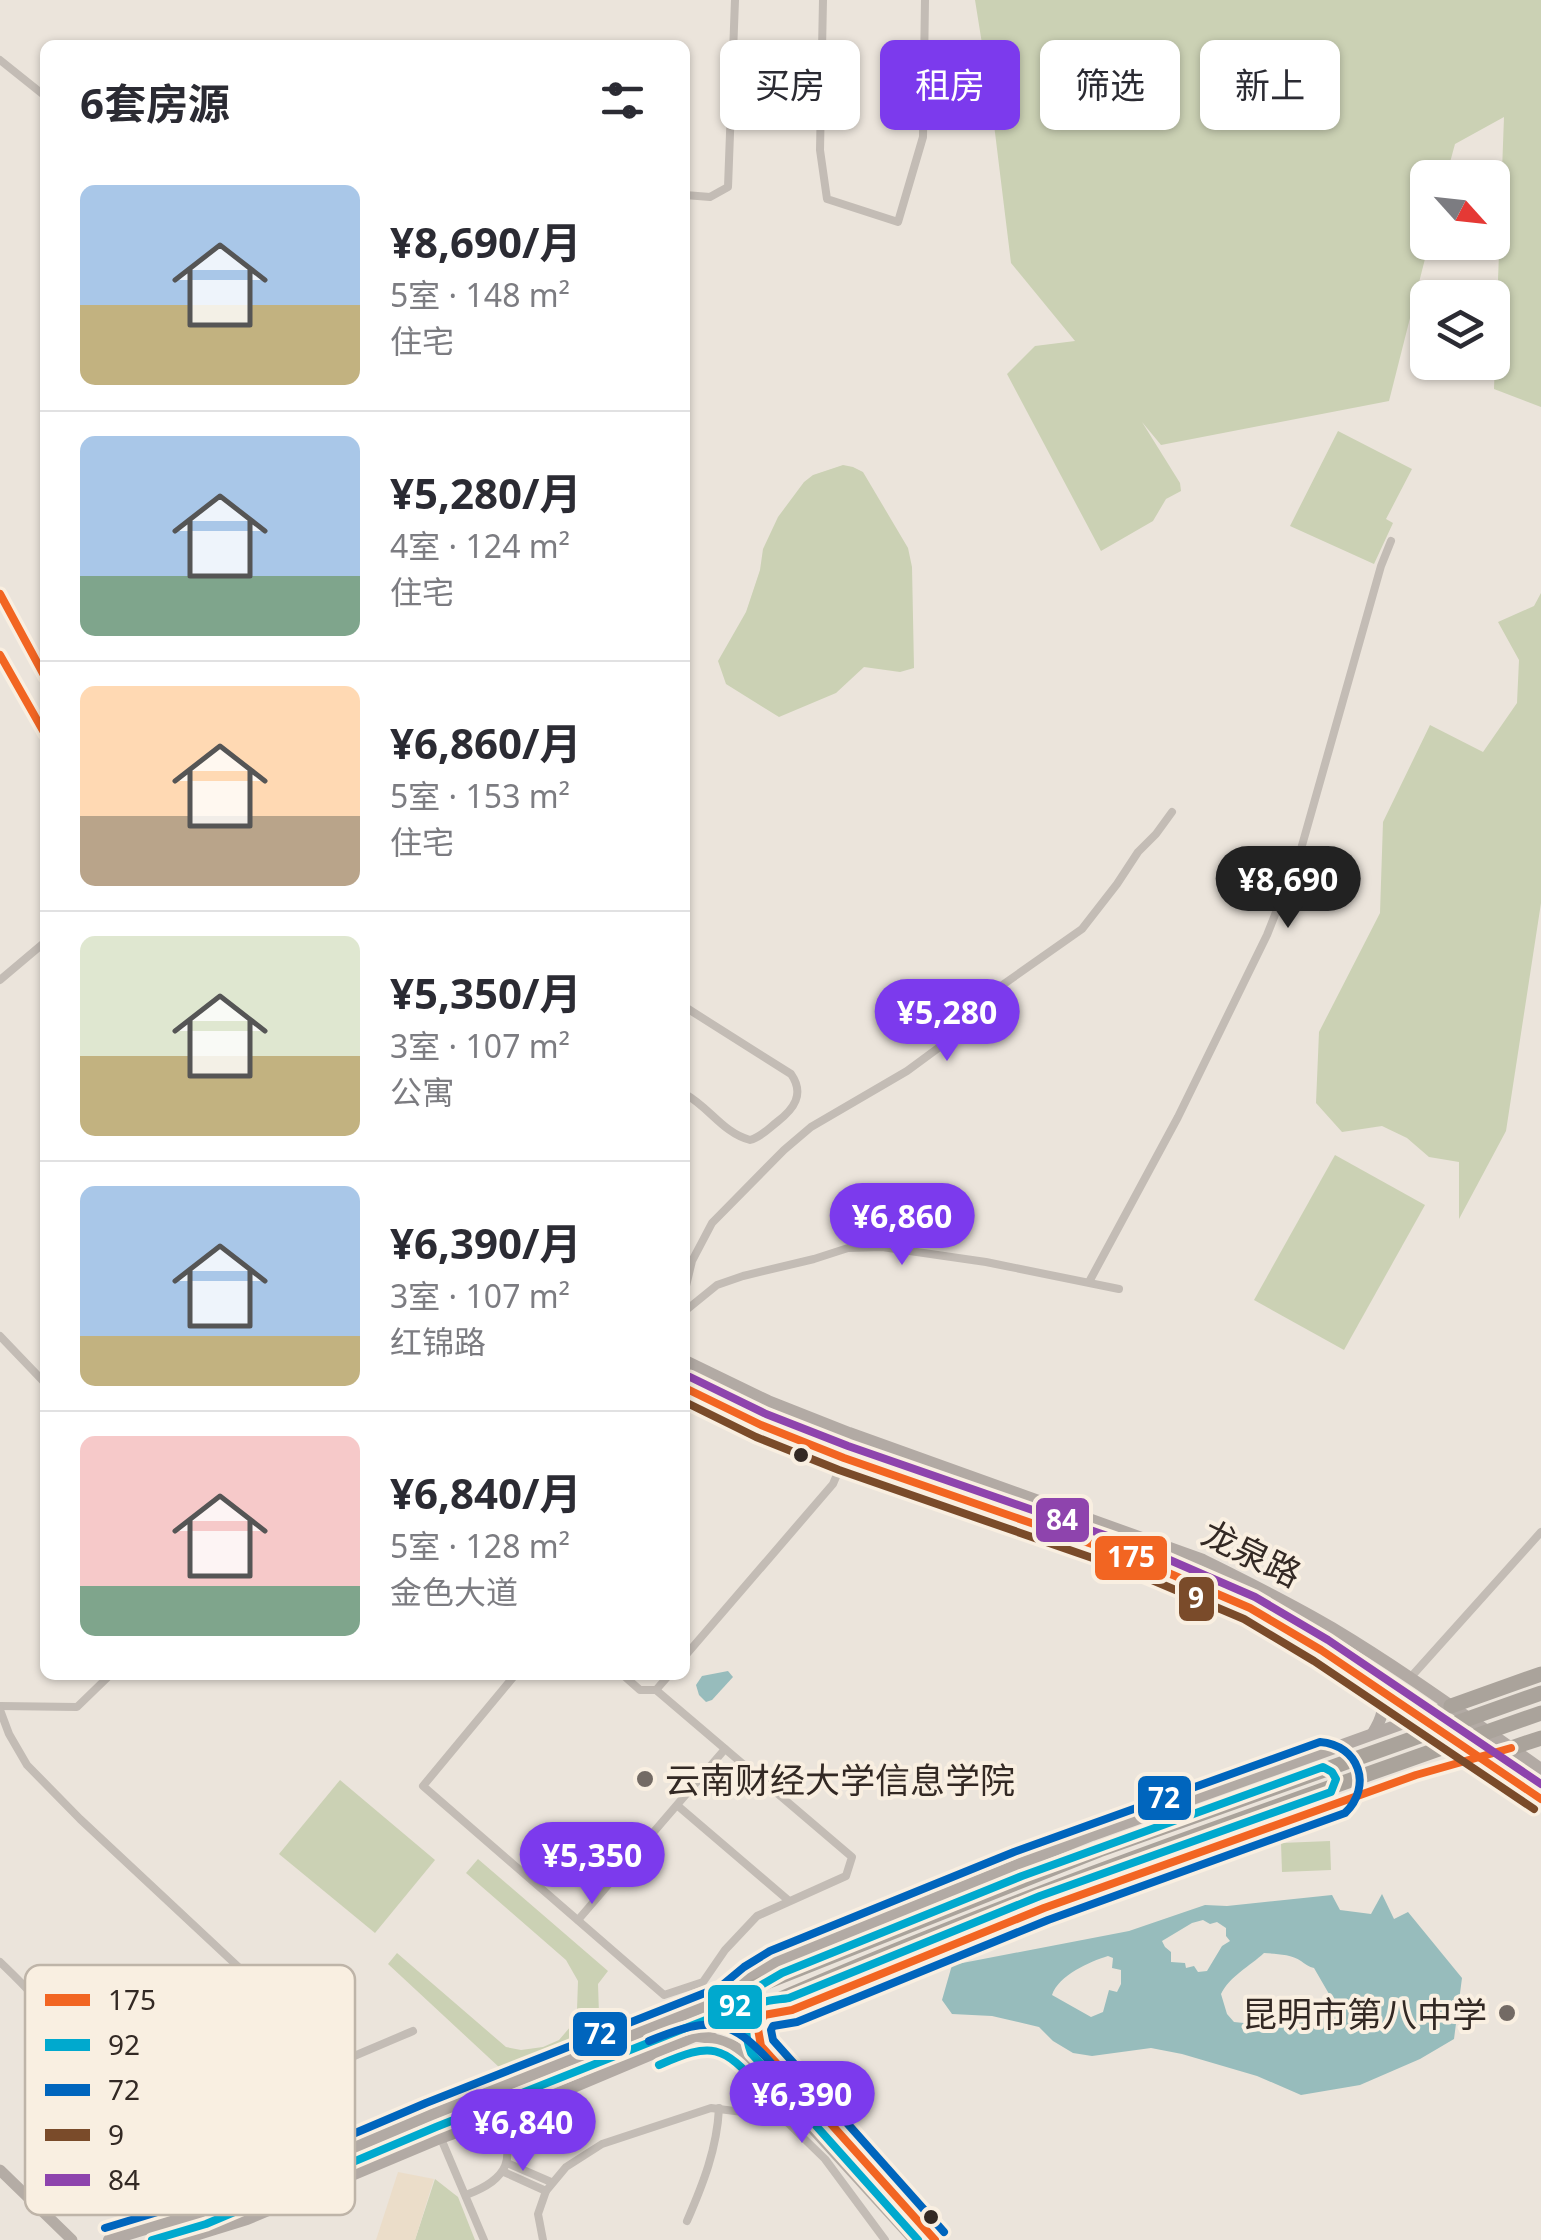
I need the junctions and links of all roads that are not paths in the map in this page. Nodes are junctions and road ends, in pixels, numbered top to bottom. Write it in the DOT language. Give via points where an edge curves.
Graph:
graph roads {
  1 [pos="736,0"];
  2 [pos="824,0"];
  3 [pos="925,0"];
  4 [pos="0,60"];
  5 [pos="40,92"];
  6 [pos="690,196"];
  7 [pos="1391,540"];
  8 [pos="0,594"];
  9 [pos="0,654"];
  10 [pos="40,667"];
  11 [pos="40,725"];
  12 [pos="1172,812"];
  13 [pos="40,946"];
  14 [pos="0,980"];
  15 [pos="690,1010"];
  16 [pos="690,1097"];
  17 [pos="690,1269"];
  18 [pos="1089,1282"];
  19 [pos="1119,1289"];
  20 [pos="690,1307"];
  21 [pos="0,1336"];
  22 [pos="690,1363"];
  23 [pos="40,1378"];
  24 [pos="690,1390"];
  25 [pos="844,1458"];
  26 [pos="1541,1532"];
  27 [pos="690,1650"];
  28 [pos="1541,1674"];
  29 [pos="1410,1678"];
  30 [pos="105,1680"];
  31 [pos="511,1680"];
  32 [pos="629,1680"];
  33 [pos="664,1680"];
  34 [pos="656,1690"];
  35 [pos="1380,1690"];
  36 [pos="1541,1693"];
  37 [pos="1451,1706"];
  38 [pos="0,1708"];
  39 [pos="1541,1713"];
  40 [pos="1421,1716"];
  41 [pos="1372,1733"];
  42 [pos="1541,1738"];
  43 [pos="726,1748"];
  44 [pos="1512,1748"];
  45 [pos="1322,1754"];
  46 [pos="1480,1757"];
  47 [pos="1541,1769"];
  48 [pos="1541,1799"];
  49 [pos="1340,1802"];
  50 [pos="678,1806"];
  51 [pos="788,1900"];
  52 [pos="578,1920"];
  53 [pos="0,1962"];
  54 [pos="236,1965"];
  55 [pos="25,1987"];
  56 [pos="726,1998"];
  57 [pos="779,2000"];
  58 [pos="764,2015"];
  59 [pos="742,2016"];
  60 [pos="413,2031"];
  61 [pos="696,2036"];
  62 [pos="355,2055"];
  63 [pos="719,2108"];
  64 [pos="431,2115"];
  65 [pos="500,2116"];
  66 [pos="440,2138"];
  67 [pos="355,2147"];
  68 [pos="505,2168"];
  69 [pos="0,2170"];
  70 [pos="355,2174"];
  71 [pos="552,2182"];
  72 [pos="546,2191"];
  73 [pos="25,2194"];
  74 [pos="466,2196"];
  75 [pos="46,2215"];
  76 [pos="191,2215"];
  77 [pos="257,2215"];
  78 [pos="686,2221"];
  79 [pos="911,2239"];
  80 [pos="72,2240"];
  81 [pos="109,2240"];
  82 [pos="180,2240"];
  83 [pos="484,2240"];
  84 [pos="543,2240"];
  85 [pos="885,2240"];
  86 [pos="936,2240"];
  1 -- 6 [label="street" via="728,187 710,198"];
  2 -- 3 [label="street" via="820,150 827,199 898,222 922,137"];
  4 -- 5 [label="street"];
  7 -- 18 [label="street" via="1301,850 1267,935"];
  8 -- 10 [label="main road"];
  9 -- 11 [label="main road"];
  12 -- 17 [label="street" via="1082,929 1001,986 930,1054 784,1150 712,1223"];
  13 -- 14 [label="street"];
  15 -- 16 [label="street" via="791,1074 798,1094 788,1113 750,1140 730,1132"];
  18 -- 19 [label="street"];
  18 -- 20 [label="street" via="882,1246 848,1248 717,1285"];
  21 -- 23 [label="street"];
  22 -- 29 [label="main road, 龙泉路" via="768,1402 1204,1560 1298,1608"];
  24 -- 25 [label="main road, 龙泉路"];
  25 -- 27 [label="street" via="833,1484"];
  25 -- 35 [label="main road, 龙泉路" via="1138,1560 1234,1601"];
  26 -- 29 [label="street"];
  28 -- 37 [label="highway"];
  29 -- 37 [label="main road, 龙泉路"];
  30 -- 38 [label="street" via="77,1706"];
  31 -- 52 [label="street" via="423,1786"];
  32 -- 34 [label="street" via="640,1690"];
  33 -- 34 [label="street"];
  34 -- 43 [label="street"];
  35 -- 40 [label="main road, 龙泉路"];
  35 -- 41 [label="main road" via="1382,1718"];
  36 -- 56 [label="highway" via="1098,1850"];
  37 -- 40 [label="main road"];
  37 -- 44 [label="main road, 龙泉路"];
  38 -- 54 [label="street" via="26,1765"];
  39 -- 57 [label="highway" via="1128,1859"];
  40 -- 41 [label="main road"];
  40 -- 46 [label="main road, 龙泉路"];
  41 -- 45 [label="main road"];
  42 -- 44 [label="highway"];
  43 -- 50 [label="street"];
  43 -- 51 [label="street" via="852,1856 846,1876"];
  44 -- 46 [label="main road"];
  44 -- 47 [label="main road, 龙泉路"];
  45 -- 49 [label="main road" via="1338,1758 1348,1772 1349,1788"];
  45 -- 56 [label="main road" via="802,1950"];
  46 -- 48 [label="main road, 龙泉路"];
  46 -- 49 [label="main road"];
  49 -- 58 [label="main road" via="1044,1908 792,2010"];
  50 -- 51 [label="street"];
  50 -- 52 [label="street"];
  51 -- 52 [label="street" via="757,1916 703,1982 664,1995"];
  53 -- 55 [label="street"];
  56 -- 64 [label="main road"];
  57 -- 58 [label="street"];
  57 -- 59 [label="highway"];
  58 -- 59 [label="main road"];
  58 -- 86 [label="street" via="761,2046"];
  59 -- 61 [label="main road"];
  60 -- 62 [label="street"];
  61 -- 65 [label="main road"];
  61 -- 79 [label="street" via="742,2050"];
  63 -- 71 [label="street" via="602,2144"];
  63 -- 78 [label="street" via="718,2136"];
  63 -- 85 [label="street" via="788,2123 826,2158"];
  64 -- 66 [label="street"];
  64 -- 67 [label="main road"];
  65 -- 66 [label="main road"];
  65 -- 68 [label="street"];
  66 -- 70 [label="main road"];
  66 -- 74 [label="street"];
  68 -- 71 [label="street"];
  68 -- 72 [label="street"];
  68 -- 74 [label="street"];
  69 -- 73 [label="street"];
  71 -- 72 [label="street"];
  72 -- 84 [label="street" via="538,2214"];
  74 -- 83 [label="street"];
  75 -- 80 [label="street"];
  76 -- 81 [label="main road"];
  77 -- 82 [label="main road"];
}
